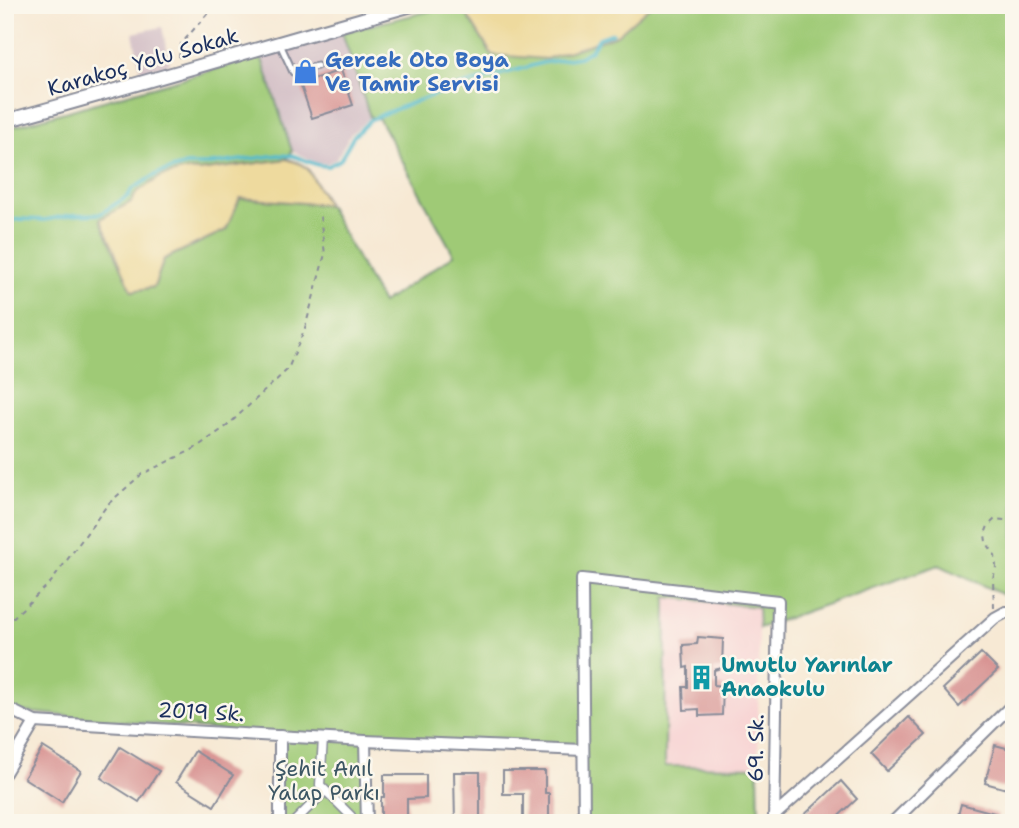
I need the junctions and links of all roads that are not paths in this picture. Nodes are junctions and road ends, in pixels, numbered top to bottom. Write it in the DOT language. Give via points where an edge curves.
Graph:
graph roads {
  1 [pos="412,5"];
  2 [pos="279,42"];
  3 [pos="317,66"];
  4 [pos="5,121"];
  5 [pos="1014,613"];
  6 [pos="5,707"];
  7 [pos="1010,707"];
  8 [pos="35,722"];
  9 [pos="280,736"];
  10 [pos="323,739"];
  11 [pos="365,741"];
  12 [pos="583,750"];
  13 [pos="5,773"];
  14 [pos="326,791"];
  15 [pos="774,819"];
  16 [pos="280,823"];
  17 [pos="293,823"];
  18 [pos="345,823"];
  19 [pos="367,823"];
  20 [pos="584,823"];
  21 [pos="891,823"];
  1 -- 2 [label="street, Karakoç Yolu Sokak"];
  2 -- 3 [label="lane" via="293,72"];
  2 -- 4 [label="street, Karakoç Yolu Sokak"];
  5 -- 15 [label="street" via="995,618"];
  6 -- 8 [label="street"];
  7 -- 21 [label="street"];
  8 -- 9 [label="street, 2019 Sk."];
  8 -- 13 [label="street"];
  9 -- 10 [label="street, 2019 Sk."];
  9 -- 16 [label="street"];
  10 -- 11 [label="street, 2019 Sk."];
  10 -- 14 [label="street" via="320,785"];
  11 -- 12 [label="street, 2019 Sk."];
  11 -- 19 [label="street"];
  12 -- 15 [label="street, 69. Sk." via="582,579 778,601"];
  12 -- 20 [label="street"];
  14 -- 17 [label="street"];
  14 -- 18 [label="street" via="351,816"];
}
